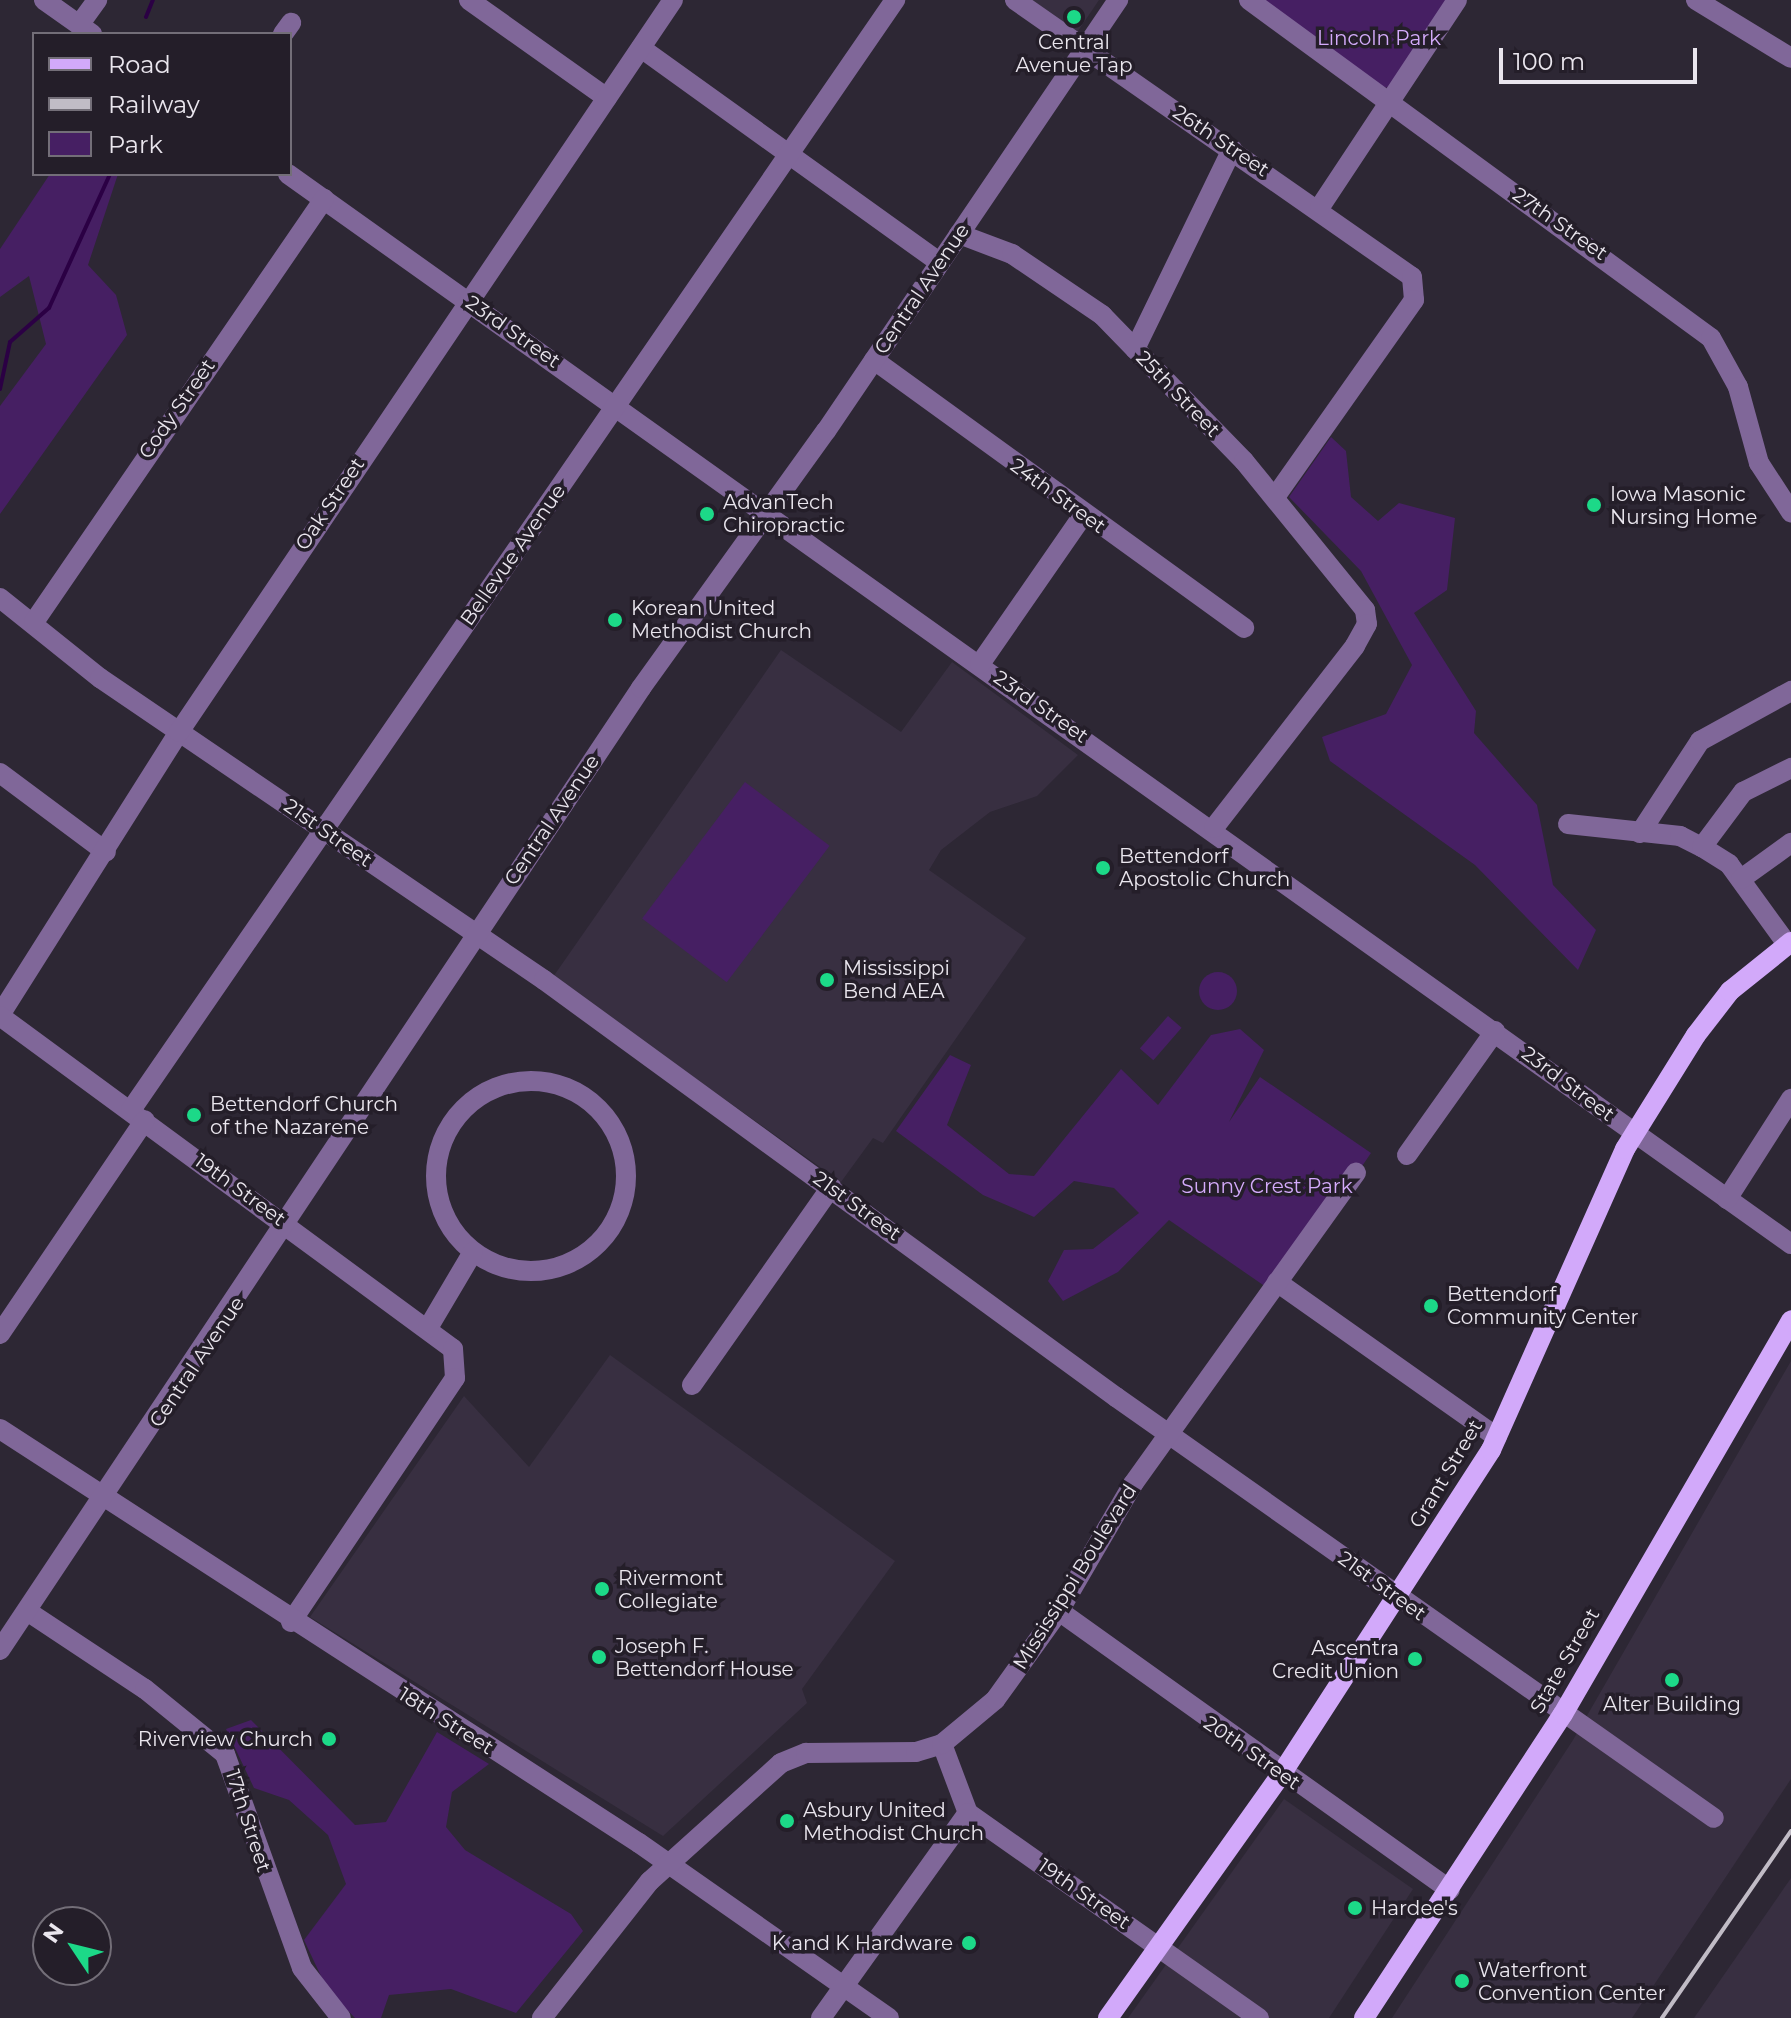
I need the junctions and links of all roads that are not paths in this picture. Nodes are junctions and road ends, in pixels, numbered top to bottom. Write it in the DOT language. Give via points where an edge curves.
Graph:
graph roads {
  1 [pos="44,0"];
  2 [pos="97,0"];
  3 [pos="469,0"];
  4 [pos="673,0"];
  5 [pos="895,0"];
  6 [pos="1015,0"];
  7 [pos="1118,0"];
  8 [pos="1249,0"];
  9 [pos="1457,0"];
  10 [pos="1696,0"];
  11 [pos="85,30"];
  12 [pos="641,48"];
  13 [pos="1085,50"];
  14 [pos="1791,58"];
  15 [pos="607,98"];
  16 [pos="1388,103"];
  17 [pos="1232,149"];
  18 [pos="788,156"];
  19 [pos="291,176"];
  20 [pos="324,199"];
  21 [pos="1320,207"];
  22 [pos="959,234"];
  23 [pos="940,263"];
  24 [pos="469,302"];
  25 [pos="1135,349"];
  26 [pos="874,360"];
  27 [pos="618,406"];
  28 [pos="1275,497"];
  29 [pos="765,511"];
  30 [pos="1791,512"];
  31 [pos="1083,515"];
  32 [pos="0,598"];
  33 [pos="34,622"];
  34 [pos="1244,628"];
  35 [pos="980,664"];
  36 [pos="1791,691"];
  37 [pos="179,732"];
  38 [pos="1791,768"];
  39 [pos="0,773"];
  40 [pos="1568,824"];
  41 [pos="1214,828"];
  42 [pos="324,830"];
  43 [pos="1640,833"];
  44 [pos="1791,843"];
  45 [pos="1702,847"];
  46 [pos="106,852"];
  47 [pos="1741,879"];
  48 [pos="472,937"];
  49 [pos="1789,943"];
  50 [pos="0,1016"];
  51 [pos="1495,1031"];
  52 [pos="1791,1099"];
  53 [pos="138,1115"];
  54 [pos="1634,1133"];
  55 [pos="1407,1155"];
  56 [pos="1356,1173"];
  57 [pos="831,1187"];
  58 [pos="1727,1199"];
  59 [pos="288,1226"];
  60 [pos="1791,1244"];
  61 [pos="473,1252"];
  62 [pos="1277,1282"];
  63 [pos="1791,1320"];
  64 [pos="428,1328"];
  65 [pos="0,1334"];
  66 [pos="692,1385"];
  67 [pos="0,1429"];
  68 [pos="1171,1435"];
  69 [pos="1497,1437"];
  70 [pos="105,1501"];
  71 [pos="1399,1599"];
  72 [pos="27,1611"];
  73 [pos="1059,1611"];
  74 [pos="291,1622"];
  75 [pos="0,1650"];
  76 [pos="1563,1714"];
  77 [pos="942,1744"];
  78 [pos="1282,1773"];
  79 [pos="968,1813"];
  80 [pos="1714,1818"];
  81 [pos="668,1863"];
  82 [pos="1450,1890"];
  83 [pos="1159,1947"];
  84 [pos="844,1987"];
  85 [pos="341,2018"];
  86 [pos="542,2018"];
  87 [pos="821,2018"];
  88 [pos="889,2018"];
  89 [pos="1108,2018"];
  90 [pos="1259,2018"];
  91 [pos="1364,2018"];
  1 -- 11 [label="street"];
  2 -- 11 [label="street"];
  3 -- 15 [label="street"];
  4 -- 12 [label="street, Oak Street"];
  5 -- 18 [label="street, Bellevue Avenue"];
  6 -- 13 [label="street, 26th Street"];
  7 -- 13 [label="street, Central Avenue"];
  8 -- 16 [label="street, 27th Street"];
  9 -- 16 [label="street"];
  10 -- 14 [label="street"];
  12 -- 15 [label="street, Oak Street"];
  12 -- 18 [label="street"];
  13 -- 17 [label="street, 26th Street"];
  13 -- 22 [label="street, Central Avenue"];
  15 -- 24 [label="street, Oak Street"];
  16 -- 21 [label="street"];
  16 -- 30 [label="street, 27th Street" via="1711,338 1738,387 1759,463"];
  17 -- 21 [label="street, 26th Street"];
  17 -- 25 [label="street"];
  18 -- 23 [label="street"];
  18 -- 27 [label="street, Bellevue Avenue"];
  19 -- 20 [label="street, 23rd Street"];
  20 -- 24 [label="street, 23rd Street"];
  20 -- 33 [label="street, Cody Street"];
  21 -- 28 [label="street, 26th Street" via="1399,262 1417,289"];
  22 -- 23 [label="street, Central Avenue"];
  22 -- 25 [label="street, 25th Street" via="1058,281"];
  23 -- 26 [label="street, Central Avenue"];
  24 -- 27 [label="street, 23rd Street"];
  24 -- 37 [label="street, Oak Street"];
  25 -- 28 [label="street, 25th Street"];
  26 -- 29 [label="street, Central Avenue"];
  26 -- 31 [label="street, 24th Street"];
  27 -- 29 [label="street, 23rd Street"];
  27 -- 42 [label="street, Bellevue Avenue"];
  28 -- 41 [label="street, 25th Street" via="1359,600 1367,624"];
  29 -- 35 [label="street, 23rd Street"];
  29 -- 48 [label="street, Central Avenue"];
  31 -- 34 [label="street, 24th Street"];
  31 -- 35 [label="street"];
  32 -- 33 [label="street, 21st Street"];
  33 -- 37 [label="street, 21st Street" via="45,639"];
  35 -- 41 [label="street, 23rd Street"];
  36 -- 43 [label="street" via="1700,741"];
  37 -- 42 [label="street, 21st Street"];
  37 -- 46 [label="street, Oak Street"];
  38 -- 45 [label="street" via="1743,792"];
  39 -- 46 [label="street"];
  40 -- 43 [label="street"];
  41 -- 51 [label="street, 23rd Street"];
  42 -- 48 [label="street, 21st Street"];
  42 -- 53 [label="street, Bellevue Avenue"];
  43 -- 45 [label="street"];
  44 -- 47 [label="street" via="1765,855"];
  45 -- 47 [label="street"];
  46 -- 50 [label="street, Oak Street"];
  47 -- 49 [label="street"];
  48 -- 57 [label="street, 21st Street" via="544,980"];
  48 -- 59 [label="street, Central Avenue"];
  49 -- 54 [label="main road, Grant Street" via="1723,1000"];
  50 -- 53 [label="street, 19th Street"];
  51 -- 54 [label="street, 23rd Street"];
  51 -- 55 [label="street"];
  52 -- 58 [label="street"];
  53 -- 59 [label="street, 19th Street"];
  53 -- 65 [label="street, Bellevue Avenue"];
  54 -- 58 [label="street, 23rd Street"];
  54 -- 69 [label="main road, Grant Street"];
  56 -- 62 [label="street, Mississippi Boulevard"];
  57 -- 66 [label="street"];
  57 -- 68 [label="street, 21st Street"];
  58 -- 60 [label="street, 23rd Street"];
  59 -- 64 [label="street, 19th Street"];
  59 -- 70 [label="street, Central Avenue"];
  61 -- 61 [label="street" via="445,1218 436,1175 459,1113 517,1082 561,1086 586,1098 619,1140 626,1167 615,1220 599,1243 551,1269 524,1271"];
  61 -- 64 [label="street"];
  62 -- 68 [label="street, Mississippi Boulevard"];
  62 -- 69 [label="street"];
  63 -- 76 [label="main road, State Street"];
  64 -- 74 [label="street, 19th Street" via="453,1349 455,1378"];
  67 -- 70 [label="street, 18th Street"];
  68 -- 71 [label="street, 21st Street"];
  68 -- 73 [label="street, Mississippi Boulevard" via="1109,1518"];
  69 -- 71 [label="main road, Grant Street"];
  70 -- 72 [label="street, Central Avenue"];
  70 -- 74 [label="street, 18th Street"];
  71 -- 76 [label="street, 21st Street"];
  71 -- 78 [label="main road, Grant Street"];
  72 -- 75 [label="street, Central Avenue"];
  72 -- 85 [label="street, 17th Street" via="152,1694 225,1754 302,1968"];
  73 -- 77 [label="street, Mississippi Boulevard" via="995,1700"];
  73 -- 78 [label="street, 20th Street"];
  74 -- 81 [label="street, 18th Street"];
  76 -- 80 [label="street, 21st Street"];
  76 -- 82 [label="main road, State Street"];
  77 -- 79 [label="street"];
  77 -- 81 [label="street, Mississippi Boulevard" via="916,1752 806,1753 781,1763"];
  78 -- 82 [label="street, 20th Street"];
  78 -- 83 [label="main road, Grant Street"];
  79 -- 83 [label="street, 19th Street"];
  79 -- 84 [label="street"];
  81 -- 84 [label="street, 18th Street"];
  81 -- 86 [label="street, Mississippi Boulevard"];
  82 -- 91 [label="main road, State Street"];
  83 -- 89 [label="main road, Grant Street"];
  83 -- 90 [label="street, 19th Street"];
  84 -- 87 [label="street"];
  84 -- 88 [label="street, 18th Street"];
}
